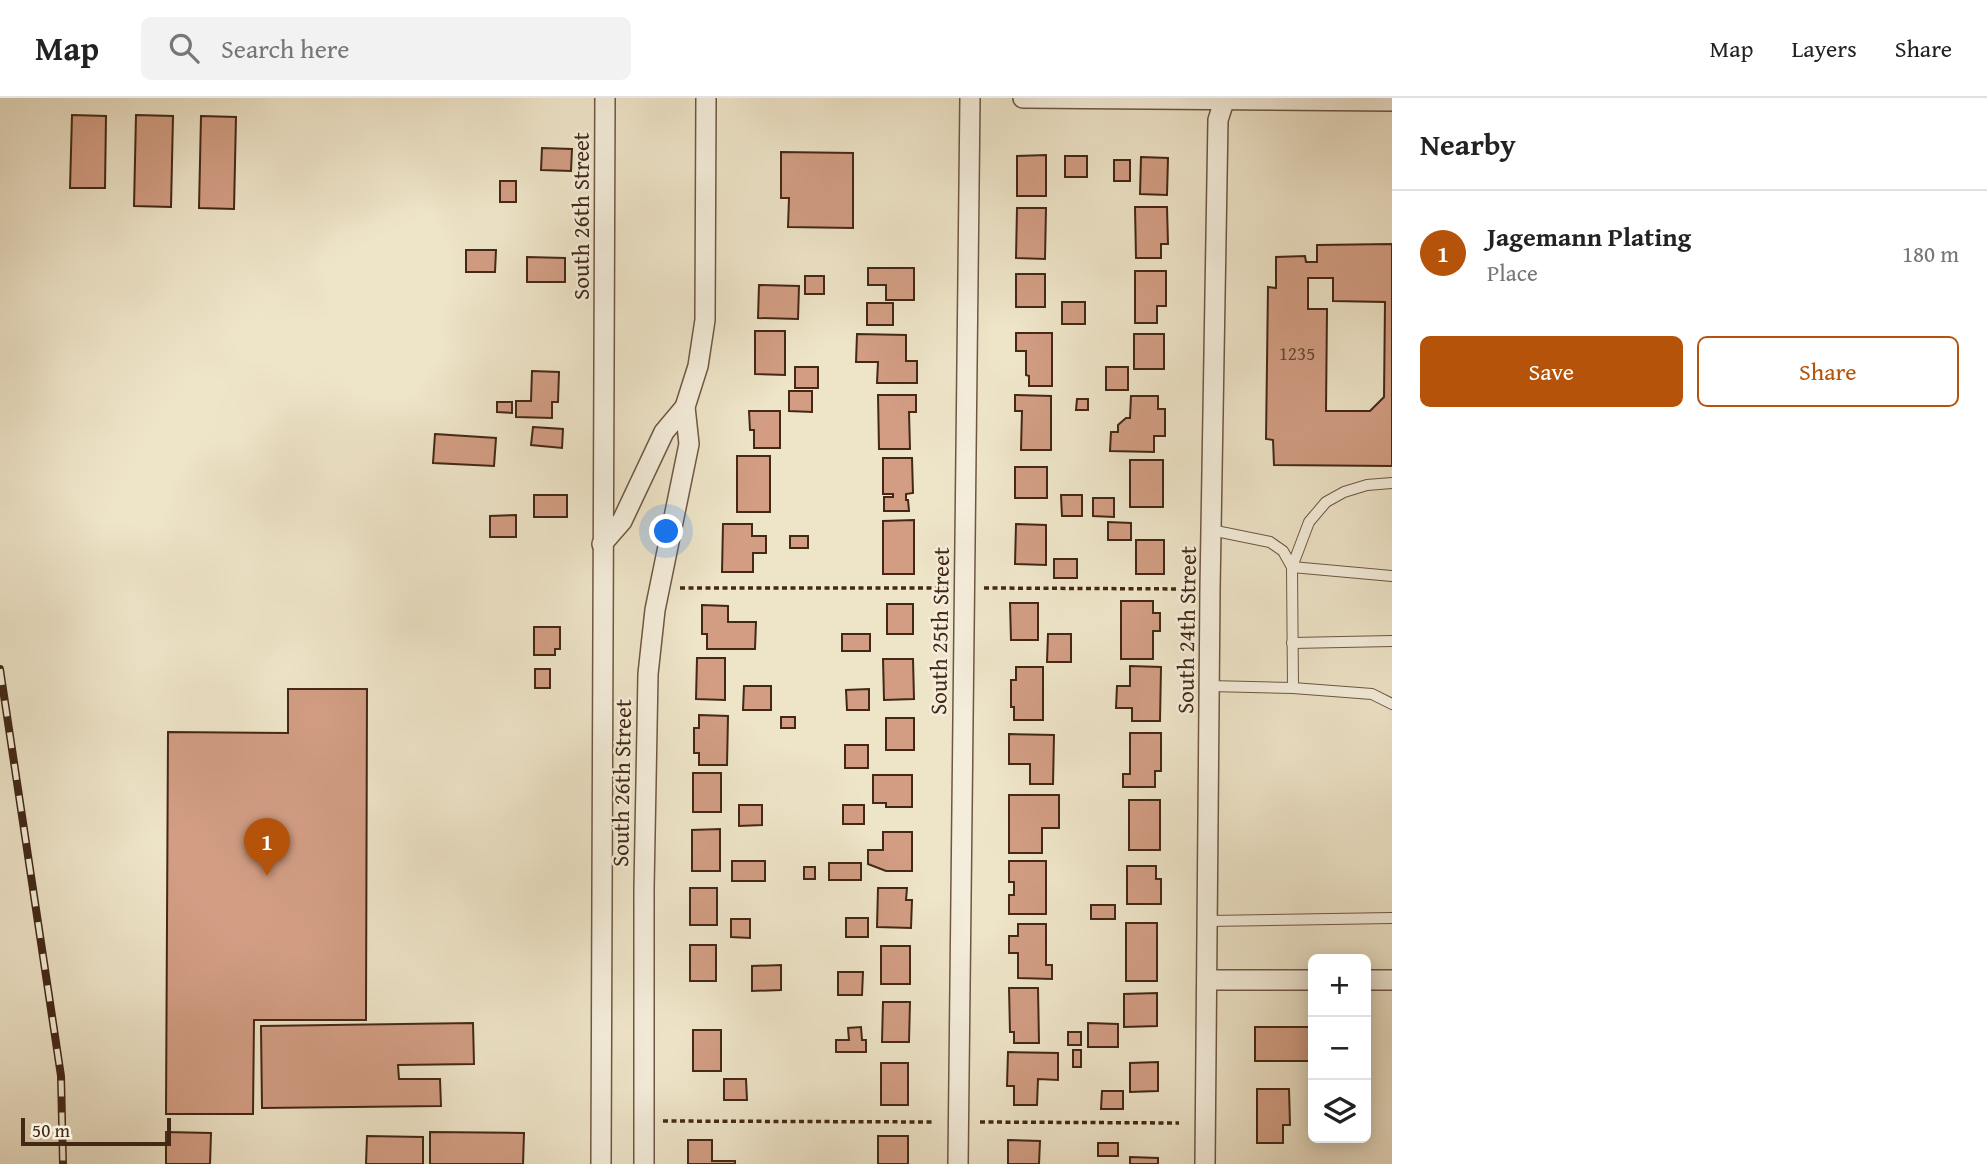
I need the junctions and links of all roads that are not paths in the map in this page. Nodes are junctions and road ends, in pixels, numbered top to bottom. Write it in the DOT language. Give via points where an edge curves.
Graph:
graph roads {
  1 [pos="605,98"];
  2 [pos="706,98"];
  3 [pos="970,98"];
  4 [pos="1023,98"];
  5 [pos="1225,99"];
  6 [pos="1392,101"];
  7 [pos="685,407"];
  8 [pos="1392,483"];
  9 [pos="1211,530"];
  10 [pos="602,544"];
  11 [pos="1292,566"];
  12 [pos="1392,576"];
  13 [pos="1392,642"];
  14 [pos="1292,643"];
  15 [pos="1209,685"];
  16 [pos="1293,688"];
  17 [pos="1392,704"];
  18 [pos="1392,918"];
  19 [pos="1208,920"];
  20 [pos="1208,979"];
  21 [pos="1308,980"];
  22 [pos="1371,980"];
  23 [pos="1392,980"];
  24 [pos="601,1164"];
  25 [pos="644,1164"];
  26 [pos="958,1164"];
  27 [pos="1205,1164"];
  1 -- 10 [label="street, South 26th Street"];
  2 -- 7 [label="street, South 26th Street" via="705,320"];
  3 -- 26 [label="street, South 25th Street"];
  4 -- 5 [label="street"];
  5 -- 6 [label="street"];
  5 -- 9 [label="street, South 24th Street" via="1218,120"];
  7 -- 10 [label="street, South 26th Street" via="664,432 622,521"];
  7 -- 25 [label="street, South 26th Street" via="690,444 659,587 647,688"];
  8 -- 11 [label="lane" via="1355,488 1326,502 1309,522"];
  9 -- 11 [label="lane" via="1270,542 1283,551"];
  9 -- 15 [label="street, South 24th Street"];
  10 -- 24 [label="street, South 26th Street"];
  11 -- 12 [label="lane"];
  11 -- 14 [label="lane"];
  13 -- 14 [label="lane"];
  14 -- 16 [label="lane"];
  15 -- 16 [label="lane"];
  15 -- 19 [label="street, South 24th Street"];
  16 -- 17 [label="lane" via="1372,694"];
  18 -- 19 [label="lane"];
  19 -- 20 [label="street, South 24th Street"];
  20 -- 21 [label="street"];
  20 -- 27 [label="street, South 24th Street"];
  22 -- 23 [label="street"];
}
